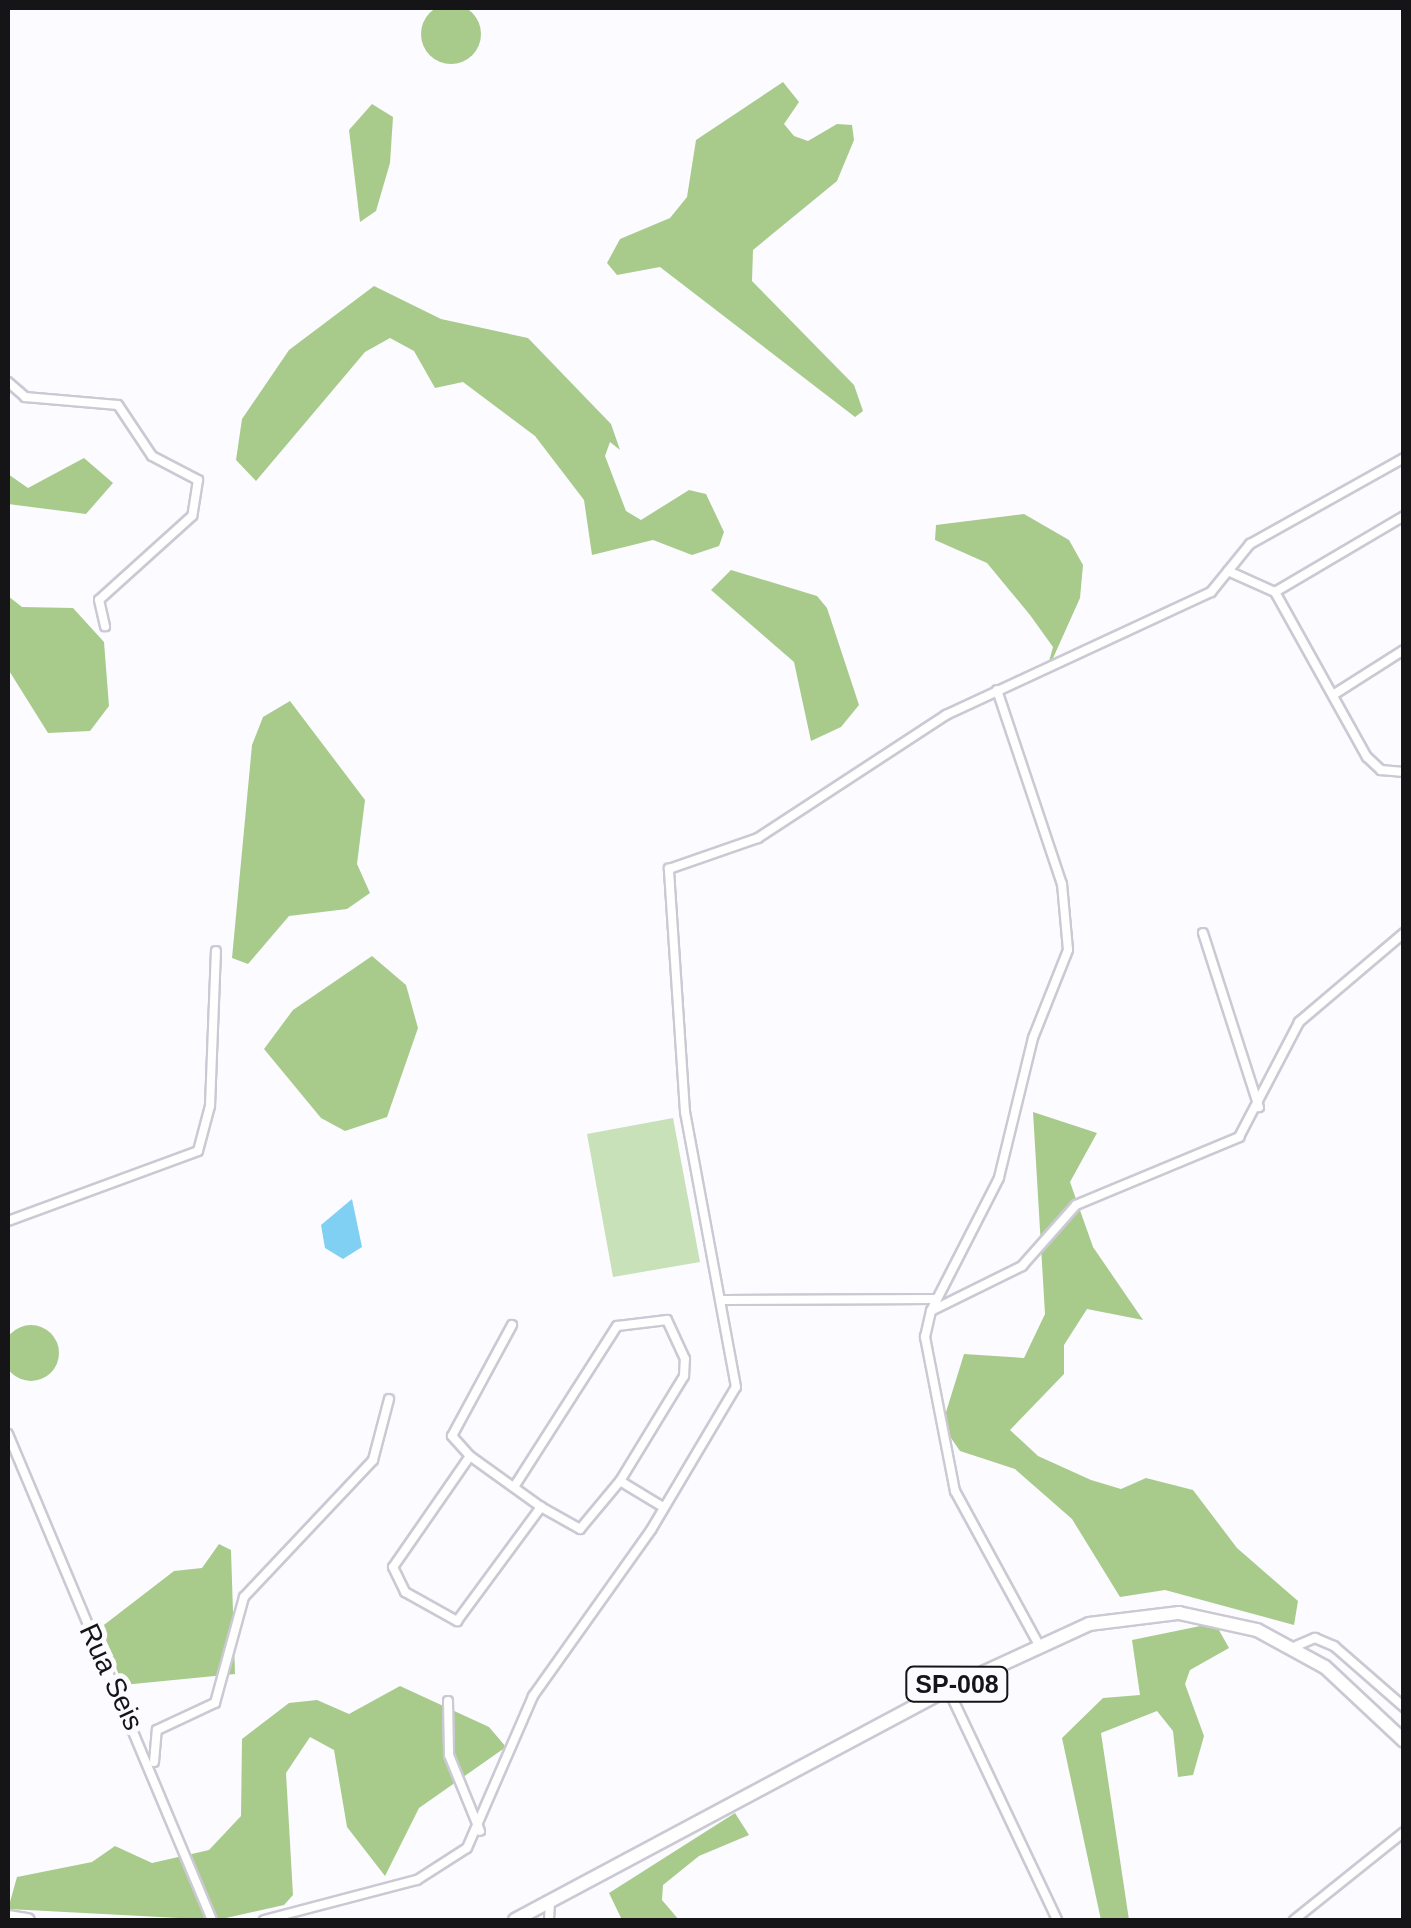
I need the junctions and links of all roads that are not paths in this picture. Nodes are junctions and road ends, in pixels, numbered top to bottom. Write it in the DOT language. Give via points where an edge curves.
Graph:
graph roads {
  1 [pos="8,382"];
  2 [pos="1404,458"];
  3 [pos="1404,516"];
  4 [pos="1228,571"];
  5 [pos="1276,592"];
  6 [pos="105,626"];
  7 [pos="1404,650"];
  8 [pos="997,690"];
  9 [pos="1333,695"];
  10 [pos="1404,772"];
  11 [pos="1204,933"];
  12 [pos="1404,933"];
  13 [pos="216,951"];
  14 [pos="1259,1107"];
  15 [pos="8,1221"];
  16 [pos="934,1299"];
  17 [pos="724,1300"];
  18 [pos="931,1311"];
  19 [pos="512,1326"];
  20 [pos="389,1398"];
  21 [pos="8,1434"];
  22 [pos="470,1456"];
  23 [pos="620,1481"];
  24 [pos="514,1487"];
  25 [pos="541,1506"];
  26 [pos="662,1507"];
  27 [pos="1038,1642"];
  28 [pos="1296,1646"];
  29 [pos="948,1689"];
  30 [pos="448,1701"];
  31 [pos="1404,1707"];
  32 [pos="1404,1741"];
  33 [pos="154,1767"];
  34 [pos="480,1831"];
  35 [pos="1404,1832"];
  36 [pos="550,1902"];
  37 [pos="287,1908"];
  38 [pos="8,1918"];
  39 [pos="524,1919"];
  40 [pos="28,1920"];
  41 [pos="212,1920"];
  42 [pos="264,1920"];
  43 [pos="286,1920"];
  44 [pos="549,1920"];
  45 [pos="1057,1920"];
  46 [pos="1294,1920"];
  1 -- 6 [label="street" via="24,397 118,406 152,456 198,480 192,516 99,600"];
  2 -- 4 [label="street" via="1250,544"];
  3 -- 5 [label="street"];
  4 -- 5 [label="street"];
  4 -- 8 [label="street" via="1186,605"];
  5 -- 9 [label="street"];
  7 -- 9 [label="street"];
  8 -- 16 [label="street" via="1062,884 1068,950 1033,1038 999,1178"];
  8 -- 17 [label="street" via="924,726 758,838 668,869 685,1112"];
  9 -- 10 [label="street" via="1375,766"];
  11 -- 14 [label="street"];
  12 -- 14 [label="street" via="1299,1022"];
  13 -- 15 [label="street" via="210,1106 198,1151"];
  14 -- 18 [label="street" via="1239,1137 1076,1205 1022,1266"];
  16 -- 17 [label="street"];
  16 -- 18 [label="street"];
  17 -- 26 [label="street" via="736,1387"];
  18 -- 27 [label="street" via="925,1337 955,1491"];
  19 -- 22 [label="street" via="452,1428"];
  20 -- 33 [label="street" via="374,1460 244,1597 215,1703 157,1730"];
  21 -- 33 [label="street, Rua Seis"];
  22 -- 24 [label="street"];
  22 -- 25 [label="street" via="393,1567 406,1592 457,1621"];
  23 -- 24 [label="street" via="684,1376 675,1328 658,1318 610,1331"];
  23 -- 25 [label="street" via="586,1527"];
  23 -- 26 [label="street"];
  24 -- 25 [label="street"];
  26 -- 34 [label="street" via="534,1696"];
  27 -- 28 [label="main road, SP-008" via="1090,1624 1179,1613"];
  27 -- 29 [label="main road, SP-008"];
  28 -- 31 [label="street" via="1315,1638 1334,1646"];
  28 -- 32 [label="main road, SP-008"];
  29 -- 36 [label="main road, SP-008"];
  29 -- 45 [label="street"];
  30 -- 34 [label="street" via="449,1755"];
  33 -- 41 [label="street, Rua Seis" via="160,1803"];
  34 -- 37 [label="street" via="454,1860 416,1880"];
  35 -- 46 [label="street"];
  36 -- 39 [label="main road, SP-008"];
  36 -- 44 [label="street"];
  37 -- 42 [label="street"];
  37 -- 43 [label="street"];
  38 -- 40 [label="main road"];
}
